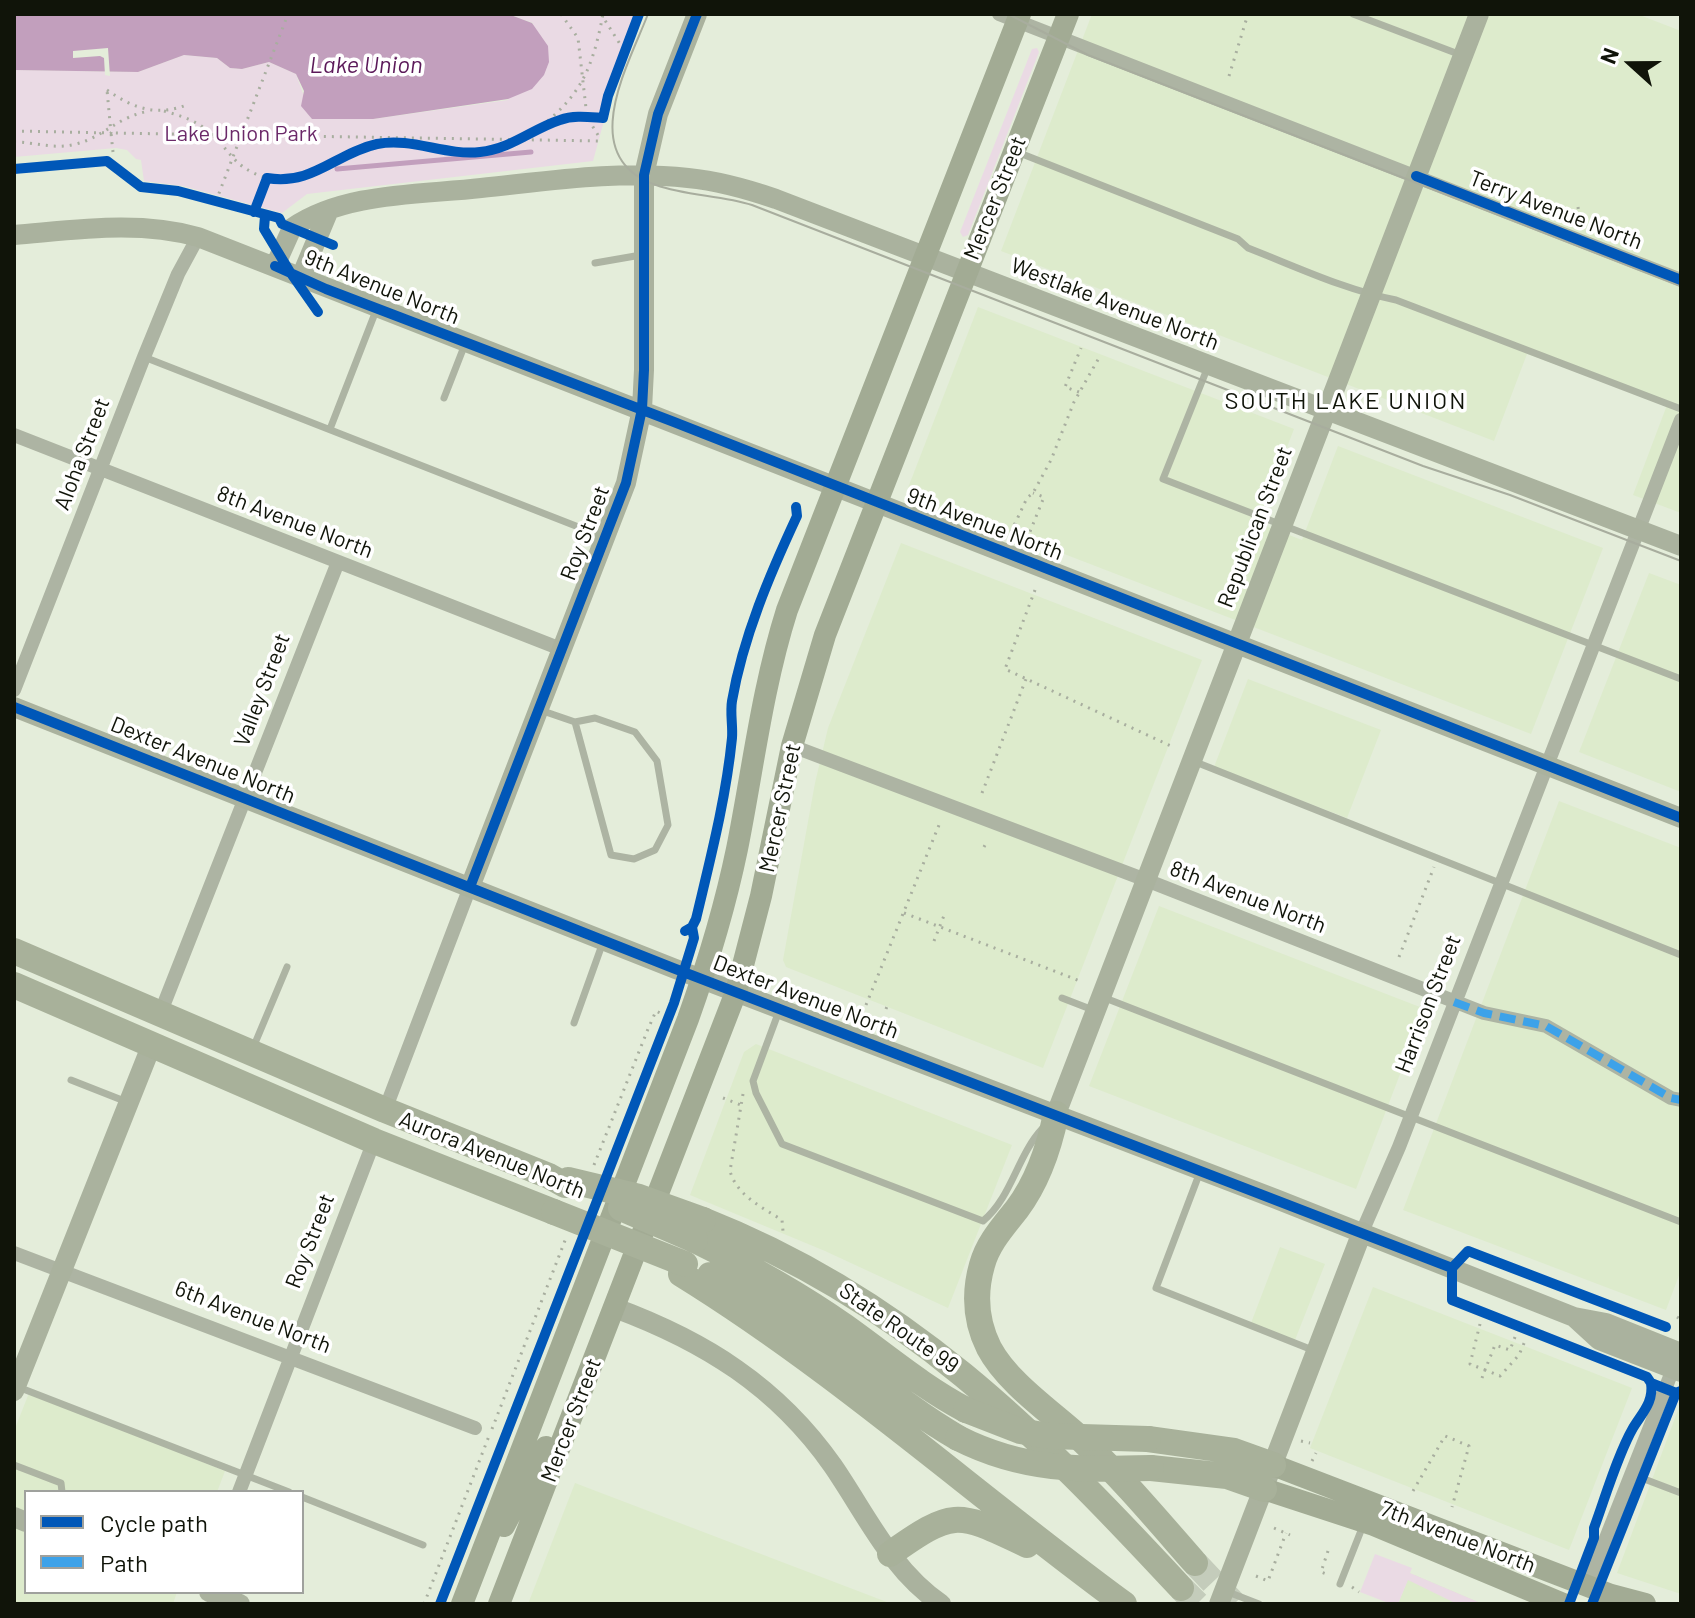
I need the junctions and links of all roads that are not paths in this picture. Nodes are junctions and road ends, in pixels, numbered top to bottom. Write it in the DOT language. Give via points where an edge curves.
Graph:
graph roads {
  1 [pos="697,14"];
  2 [pos="1068,14"];
  3 [pos="1353,14"];
  4 [pos="1479,14"];
  5 [pos="1012,16"];
  6 [pos="1059,38"];
  7 [pos="1463,56"];
  8 [pos="1014,151"];
  9 [pos="644,175"];
  10 [pos="1416,176"];
  11 [pos="329,210"];
  12 [pos="14,235"];
  13 [pos="198,237"];
  14 [pos="643,254"];
  15 [pos="925,257"];
  16 [pos="595,263"];
  17 [pos="275,266"];
  18 [pos="965,272"];
  19 [pos="301,277"];
  20 [pos="1681,280"];
  21 [pos="1370,295"];
  22 [pos="377,308"];
  23 [pos="466,342"];
  24 [pos="144,357"];
  25 [pos="1208,366"];
  26 [pos="444,398"];
  27 [pos="642,409"];
  28 [pos="1681,409"];
  29 [pos="1326,410"];
  30 [pos="1681,420"];
  31 [pos="330,429"];
  32 [pos="14,435"];
  33 [pos="99,469"];
  34 [pos="835,486"];
  35 [pos="875,503"];
  36 [pos="1281,526"];
  37 [pos="1638,529"];
  38 [pos="606,537"];
  39 [pos="1681,546"];
  40 [pos="338,562"];
  41 [pos="1236,644"];
  42 [pos="1593,645"];
  43 [pos="561,649"];
  44 [pos="1681,679"];
  45 [pos="14,690"];
  46 [pos="14,707"];
  47 [pos="538,710"];
  48 [pos="575,722"];
  49 [pos="792,746"];
  50 [pos="1191,761"];
  51 [pos="1546,765"];
  52 [pos="245,798"];
  53 [pos="1681,818"];
  54 [pos="1146,880"];
  55 [pos="1500,883"];
  56 [pos="470,887"];
  57 [pos="604,940"];
  58 [pos="14,951"];
  59 [pos="1681,955"];
  60 [pos="287,967"];
  61 [pos="693,976"];
  62 [pos="14,985"];
  63 [pos="736,992"];
  64 [pos="1062,998"];
  65 [pos="1454,1002"];
  66 [pos="1098,1003"];
  67 [pos="780,1009"];
  68 [pos="160,1014"];
  69 [pos="574,1023"];
  70 [pos="152,1044"];
  71 [pos="250,1053"];
  72 [pos="71,1080"];
  73 [pos="1681,1100"];
  74 [pos="129,1103"];
  75 [pos="385,1110"];
  76 [pos="1056,1114"];
  77 [pos="1411,1115"];
  78 [pos="374,1141"];
  79 [pos="1201,1170"];
  80 [pos="1681,1222"];
  81 [pos="1362,1232"];
  82 [pos="623,1241"];
  83 [pos="691,1249"];
  84 [pos="14,1253"];
  85 [pos="61,1271"];
  86 [pos="615,1308"];
  87 [pos="1574,1317"];
  88 [pos="1316,1351"];
  89 [pos="1675,1355"];
  90 [pos="291,1357"];
  91 [pos="15,1387"];
  92 [pos="475,1428"];
  93 [pos="14,1465"];
  94 [pos="1631,1474"];
  95 [pos="246,1475"];
  96 [pos="1268,1477"];
  97 [pos="62,1490"];
  98 [pos="240,1490"];
  99 [pos="284,1490"];
  100 [pos="1681,1493"];
  101 [pos="304,1498"];
  102 [pos="1364,1521"];
  103 [pos="423,1545"];
  104 [pos="890,1554"];
  105 [pos="1195,1563"];
  106 [pos="1068,1564"];
  107 [pos="475,1568"];
  108 [pos="1344,1585"];
  109 [pos="1587,1586"];
  110 [pos="1181,1588"];
  111 [pos="214,1594"];
  112 [pos="1222,1597"];
  113 [pos="240,1604"];
  114 [pos="462,1604"];
  115 [pos="499,1604"];
  116 [pos="941,1604"];
  117 [pos="1124,1604"];
  118 [pos="1259,1604"];
  119 [pos="1563,1604"];
  120 [pos="1645,1604"];
  1 -- 9 [label="main road" via="658,114"];
  2 -- 6 [label="main road, Mercer Street"];
  3 -- 7 [label="lane"];
  4 -- 7 [label="main road, Republican Street"];
  5 -- 6 [label="street, Terry Avenue North"];
  5 -- 15 [label="main road, Mercer Street"];
  6 -- 8 [label="main road, Mercer Street"];
  6 -- 10 [label="street, Terry Avenue North"];
  7 -- 10 [label="main road, Republican Street"];
  8 -- 18 [label="main road, Mercer Street"];
  8 -- 21 [label="lane"];
  9 -- 11 [label="main road, Westlake Avenue North" via="373,200"];
  9 -- 14 [label="main road, Roy Street"];
  9 -- 15 [label="main road, Westlake Avenue North" via="748,189"];
  10 -- 20 [label="street, Terry Avenue North"];
  10 -- 21 [label="main road, Republican Street"];
  11 -- 17 [label="main road, Westlake Avenue North" via="292,228"];
  11 -- 19 [label="main road"];
  12 -- 13 [label="main road" via="133,227"];
  13 -- 17 [label="main road"];
  13 -- 24 [label="street, Aloha Street"];
  14 -- 16 [label="lane"];
  14 -- 27 [label="main road, Roy Street"];
  15 -- 18 [label="main road, Westlake Avenue North"];
  15 -- 34 [label="main road, Mercer Street"];
  17 -- 19 [label="main road, 9th Avenue North"];
  18 -- 25 [label="main road, Westlake Avenue North"];
  18 -- 35 [label="main road, Mercer Street"];
  19 -- 22 [label="main road, 9th Avenue North"];
  21 -- 28 [label="lane" via="1396,300"];
  21 -- 29 [label="main road, Republican Street"];
  22 -- 23 [label="main road, 9th Avenue North"];
  22 -- 31 [label="lane"];
  23 -- 26 [label="lane"];
  23 -- 27 [label="main road, 9th Avenue North"];
  24 -- 31 [label="lane"];
  24 -- 33 [label="street, Aloha Street"];
  25 -- 29 [label="main road, Westlake Avenue North"];
  25 -- 36 [label="lane" via="1163,479"];
  27 -- 34 [label="main road, 9th Avenue North"];
  27 -- 38 [label="main road, Roy Street" via="626,483"];
  29 -- 36 [label="main road, Republican Street"];
  29 -- 37 [label="main road, Westlake Avenue North"];
  30 -- 37 [label="street, Harrison Street"];
  31 -- 38 [label="lane"];
  32 -- 33 [label="street, 8th Avenue North"];
  33 -- 40 [label="street, 8th Avenue North"];
  33 -- 45 [label="street, Aloha Street"];
  34 -- 35 [label="main road, 9th Avenue North"];
  34 -- 61 [label="main road, Mercer Street" via="770,668 715,940"];
  35 -- 41 [label="main road, 9th Avenue North"];
  35 -- 49 [label="main road, Mercer Street" via="825,635"];
  36 -- 41 [label="main road, Republican Street"];
  36 -- 42 [label="lane"];
  37 -- 39 [label="main road, Westlake Avenue North"];
  37 -- 42 [label="street, Harrison Street"];
  38 -- 43 [label="main road, Roy Street"];
  40 -- 43 [label="street, 8th Avenue North"];
  40 -- 52 [label="street, Valley Street"];
  41 -- 50 [label="main road, Republican Street"];
  41 -- 51 [label="main road, 9th Avenue North"];
  42 -- 44 [label="lane"];
  42 -- 51 [label="street, Harrison Street"];
  43 -- 47 [label="main road, Roy Street"];
  46 -- 52 [label="main road, Dexter Avenue North"];
  47 -- 48 [label="lane"];
  47 -- 56 [label="main road, Roy Street"];
  48 -- 48 [label="lane" via="611,855 634,859 655,850 668,825 657,761 635,732 595,718"];
  49 -- 54 [label="street, 8th Avenue North"];
  49 -- 63 [label="main road, Mercer Street"];
  50 -- 54 [label="main road, Republican Street"];
  50 -- 55 [label="lane"];
  51 -- 53 [label="main road, 9th Avenue North"];
  51 -- 55 [label="street, Harrison Street"];
  52 -- 56 [label="main road, Dexter Avenue North"];
  52 -- 68 [label="street, Valley Street"];
  54 -- 65 [label="street, 8th Avenue North"];
  54 -- 66 [label="main road, Republican Street"];
  55 -- 59 [label="lane"];
  55 -- 65 [label="street, Harrison Street"];
  56 -- 57 [label="main road, Dexter Avenue North"];
  56 -- 75 [label="street, Roy Street"];
  57 -- 61 [label="main road, Dexter Avenue North"];
  57 -- 69 [label="lane"];
  58 -- 68 [label="highway, Aurora Avenue North"];
  60 -- 71 [label="lane"];
  61 -- 63 [label="main road, Dexter Avenue North"];
  61 -- 107 [label="main road, Mercer Street"];
  62 -- 70 [label="highway, Aurora Avenue North"];
  63 -- 67 [label="main road, Dexter Avenue North"];
  63 -- 86 [label="main road, Mercer Street"];
  64 -- 66 [label="lane"];
  65 -- 73 [label="street, 8th Avenue North" via="1546,1026"];
  65 -- 77 [label="street, Harrison Street"];
  66 -- 76 [label="main road, Republican Street"];
  66 -- 77 [label="lane"];
  67 -- 76 [label="main road, Dexter Avenue North"];
  67 -- 76 [label="lane, Republican Street" via="753,1081 782,1144 983,1221 1006,1193 1029,1144"];
  68 -- 71 [label="highway, Aurora Avenue North"];
  70 -- 74 [label="main road"];
  70 -- 78 [label="highway, Aurora Avenue North"];
  71 -- 75 [label="highway, Aurora Avenue North"];
  72 -- 74 [label="lane"];
  74 -- 85 [label="main road"];
  75 -- 83 [label="highway, Aurora Avenue North, bridge" via="561,1180"];
  76 -- 79 [label="main road, Dexter Avenue North"];
  76 -- 105 [label="highway" via="1031,1187 983,1261 977,1297 983,1333 999,1364 1086,1444"];
  77 -- 80 [label="lane"];
  77 -- 81 [label="street, Harrison Street"];
  78 -- 82 [label="highway, Aurora Avenue North, bridge"];
  78 -- 90 [label="street, Roy Street"];
  79 -- 81 [label="main road, Dexter Avenue North"];
  79 -- 88 [label="lane" via="1156,1288"];
  81 -- 87 [label="main road, Dexter Avenue North"];
  81 -- 88 [label="main road, Harrison Street"];
  82 -- 83 [label="highway, State Route 99, bridge"];
  83 -- 96 [label="highway, Aurora Avenue North, bridge" via="796,1294 966,1410 1049,1436 1148,1439 1234,1451"];
  83 -- 96 [label="highway, Aurora Avenue North, bridge" via="731,1285 806,1329 909,1408 1001,1457 1047,1467"];
  83 -- 106 [label="highway, State Route 99" via="800,1352"];
  83 -- 110 [label="highway, State Route 99" via="765,1247 837,1285 938,1353 1043,1445"];
  84 -- 85 [label="street, 6th Avenue North"];
  85 -- 90 [label="street, 6th Avenue North"];
  85 -- 91 [label="main road"];
  86 -- 104 [label="main road" via="693,1341 775,1399 824,1455"];
  86 -- 107 [label="main road" via="601,1311 543,1456"];
  86 -- 115 [label="main road, Mercer Street"];
  87 -- 89 [label="main road, Dexter Avenue North" via="1606,1323"];
  87 -- 89 [label="main road, Dexter Avenue North" via="1599,1340"];
  88 -- 96 [label="main road, Harrison Street"];
  89 -- 94 [label="street"];
  90 -- 92 [label="street, 6th Avenue North"];
  90 -- 95 [label="street, Roy Street"];
  91 -- 95 [label="lane"];
  93 -- 97 [label="lane" via="61,1483"];
  94 -- 100 [label="lane"];
  94 -- 109 [label="street"];
  95 -- 98 [label="street, Roy Street"];
  95 -- 99 [label="lane"];
  96 -- 102 [label="main road, 7th Avenue North"];
  96 -- 109 [label="main road, 7th Avenue North"];
  96 -- 112 [label="main road, Harrison Street"];
  101 -- 103 [label="lane"];
  102 -- 108 [label="lane"];
  102 -- 119 [label="main road, 7th Avenue North"];
  104 -- 106 [label="highway" via="933,1525 958,1519 983,1524"];
  104 -- 116 [label="main road"];
  106 -- 117 [label="highway, State Route 99"];
  107 -- 114 [label="main road, Mercer Street"];
  109 -- 120 [label="main road, 7th Avenue North"];
  111 -- 113 [label="main road"];
  112 -- 118 [label="lane"];
}
